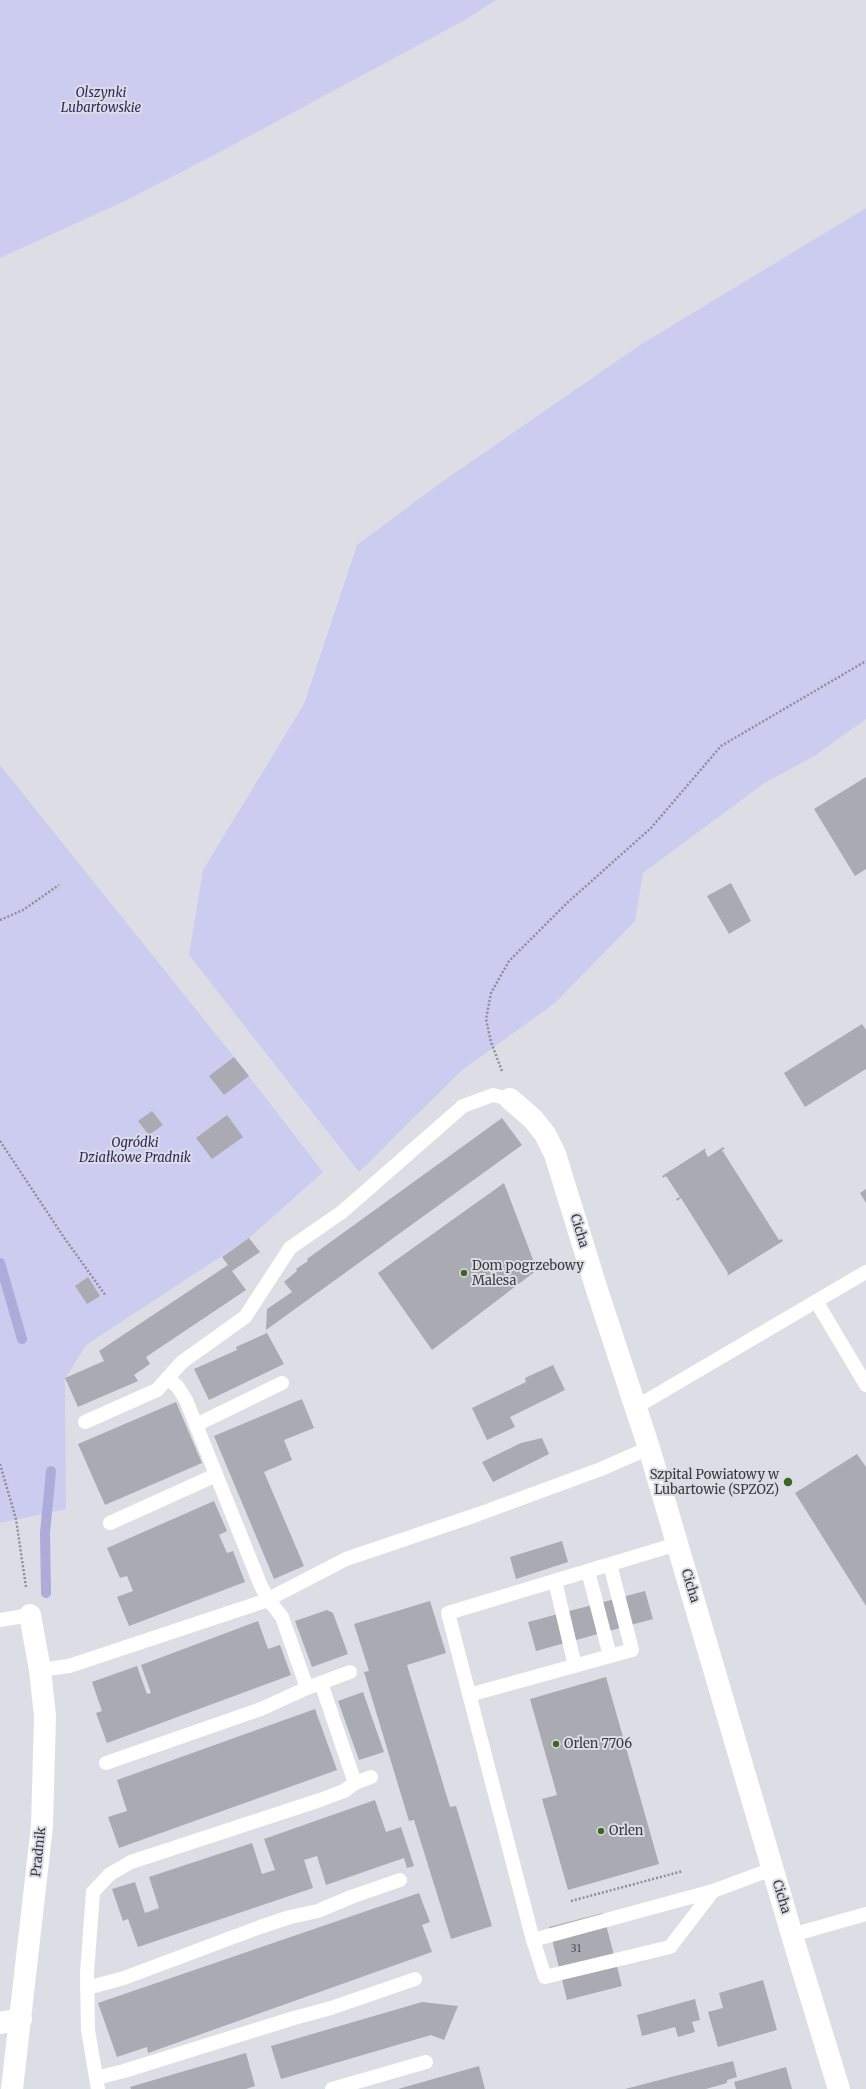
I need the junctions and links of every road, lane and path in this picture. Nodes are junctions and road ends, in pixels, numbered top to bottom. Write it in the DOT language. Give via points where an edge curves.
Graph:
graph roads {
  1 [pos="866,661"];
  2 [pos="59,884"];
  3 [pos="0,920"];
  4 [pos="510,1099"];
  5 [pos="0,1141"];
  6 [pos="866,1272"];
  7 [pos="106,1296"];
  8 [pos="816,1301"];
  9 [pos="167,1378"];
  10 [pos="282,1383"];
  11 [pos="866,1385"];
  12 [pos="636,1407"];
  13 [pos="85,1422"];
  14 [pos="196,1425"];
  15 [pos="649,1448"];
  16 [pos="0,1464"];
  17 [pos="216,1474"];
  18 [pos="110,1523"];
  19 [pos="677,1544"];
  20 [pos="610,1564"];
  21 [pos="588,1571"];
  22 [pos="555,1581"];
  23 [pos="268,1599"];
  24 [pos="30,1615"];
  25 [pos="0,1620"];
  26 [pos="610,1656"];
  27 [pos="575,1666"];
  28 [pos="40,1670"];
  29 [pos="350,1672"];
  30 [pos="321,1683"];
  31 [pos="307,1688"];
  32 [pos="469,1695"];
  33 [pos="106,1763"];
  34 [pos="371,1777"];
  35 [pos="356,1783"];
  36 [pos="772,1869"];
  37 [pos="671,1874"];
  38 [pos="400,1880"];
  39 [pos="713,1891"];
  40 [pos="571,1901"];
  41 [pos="866,1914"];
  42 [pos="792,1935"];
  43 [pos="533,1940"];
  44 [pos="415,1979"];
  45 [pos="87,1988"];
  46 [pos="10,2021"];
  47 [pos="426,2062"];
  48 [pos="97,2084"];
  49 [pos="12,2089"];
  50 [pos="332,2089"];
  51 [pos="839,2089"];
  1 -- 4 [label="path" via="721,746 651,828 567,903 509,961 491,993 486,1019"];
  2 -- 3 [label="path" via="23,910"];
  4 -- 9 [label="lane" via="493,1095 463,1106 342,1212 290,1248 245,1317 182,1362"];
  4 -- 12 [label="street, Cicha" via="534,1119 555,1154"];
  5 -- 7 [label="path"];
  6 -- 8 [label="lane"];
  8 -- 11 [label="lane"];
  8 -- 12 [label="lane"];
  9 -- 13 [label="lane" via="157,1390"];
  9 -- 14 [label="lane" via="177,1386 186,1400"];
  10 -- 14 [label="lane"];
  12 -- 15 [label="street, Cicha"];
  14 -- 17 [label="lane"];
  15 -- 19 [label="street, Cicha"];
  15 -- 23 [label="lane" via="476,1515 346,1559"];
  16 -- 24 [label="path" via="16,1520"];
  17 -- 18 [label="lane"];
  17 -- 23 [label="lane"];
  19 -- 20 [label="lane"];
  19 -- 36 [label="street, Cicha"];
  20 -- 21 [label="lane"];
  20 -- 26 [label="lane" via="632,1650"];
  21 -- 22 [label="lane"];
  21 -- 26 [label="lane"];
  22 -- 27 [label="lane"];
  22 -- 32 [label="lane" via="448,1613"];
  23 -- 28 [label="lane" via="68,1666"];
  23 -- 31 [label="lane" via="282,1617"];
  24 -- 25 [label="lane"];
  24 -- 28 [label="street, Pradnik"];
  26 -- 27 [label="lane"];
  27 -- 32 [label="lane"];
  28 -- 46 [label="street, Pradnik" via="45,1716 42,1826"];
  29 -- 30 [label="lane"];
  30 -- 31 [label="lane"];
  30 -- 35 [label="lane"];
  31 -- 33 [label="lane" via="261,1709"];
  32 -- 43 [label="lane"];
  34 -- 35 [label="lane"];
  35 -- 45 [label="lane" via="344,1791 320,1800 131,1862 110,1874 93,1892"];
  36 -- 39 [label="lane"];
  36 -- 42 [label="street, Cicha"];
  37 -- 40 [label="path"];
  38 -- 45 [label="lane" via="318,1911 260,1927 124,1978"];
  39 -- 43 [label="lane"];
  39 -- 43 [label="lane" via="670,1947 545,1977"];
  41 -- 42 [label="lane"];
  42 -- 51 [label="street, Cicha"];
  44 -- 48 [label="lane" via="331,2008 130,2069"];
  45 -- 48 [label="lane" via="88,2030"];
  46 -- 49 [label="street, Pradnik"];
  47 -- 50 [label="lane"];
}
